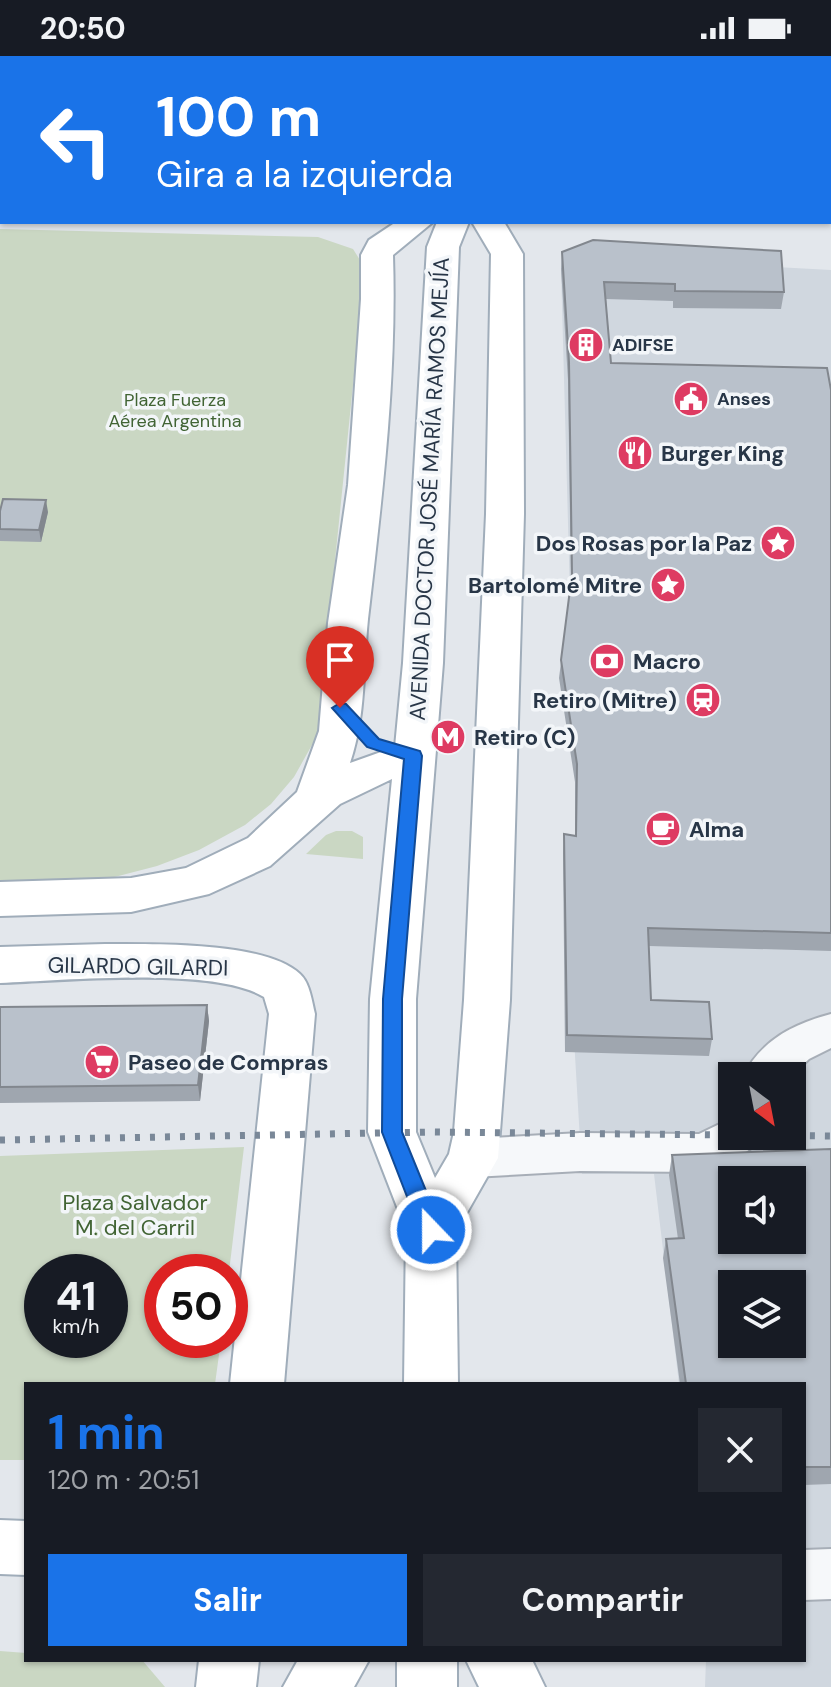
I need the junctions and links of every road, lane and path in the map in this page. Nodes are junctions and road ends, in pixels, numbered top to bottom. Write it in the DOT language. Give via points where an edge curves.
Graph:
graph roads {
  1 [pos="414,224"];
  2 [pos="452,224"];
  3 [pos="489,224"];
  4 [pos="340,708"];
  5 [pos="413,756"];
  6 [pos="315,800"];
  7 [pos="0,899"];
  8 [pos="0,965"];
  9 [pos="831,1031"];
  10 [pos="776,1062"];
  11 [pos="718,1148"];
  12 [pos="473,1158"];
  13 [pos="431,1230"];
  14 [pos="257,1382"];
  15 [pos="431,1382"];
  16 [pos="0,1547"];
  17 [pos="24,1548"];
  18 [pos="831,1574"];
  19 [pos="806,1575"];
  20 [pos="229,1662"];
  21 [pos="337,1662"];
  22 [pos="427,1662"];
  23 [pos="497,1662"];
  24 [pos="226,1687"];
  25 [pos="313,1687"];
  26 [pos="427,1687"];
  27 [pos="515,1687"];
  1 -- 4 [label="main road" via="380,247 377,255 366,485"];
  2 -- 5 [label="main road, AVENIDA DOCTOR JOSÉ MARÍA RAMOS MEJÍA" via="443,247 424,650"];
  3 -- 12 [label="main road" via="507,254 505,514 487,1000"];
  4 -- 5 [label="main road" via="373,743"];
  4 -- 6 [label="main road" via="340,731"];
  5 -- 6 [label="main road" via="359,775"];
  5 -- 13 [label="main road, AVENIDA DOCTOR JOSÉ MARÍA RAMOS MEJÍA" via="393,999 392,1132"];
  6 -- 7 [label="main road" via="258,853 194,883 158,894"];
  8 -- 14 [label="main road, GILARDO GILARDI" via="223,965 274,977 285,987 292,1014"];
  9 -- 10 [label="street" via="806,1037"];
  11 -- 12 [label="street" via="699,1153 559,1152"];
  12 -- 13 [label="main road"];
  13 -- 15 [label="main road, AVENIDA DOCTOR JOSÉ MARÍA RAMOS MEJÍA"];
  16 -- 17 [label="main road"];
  18 -- 19 [label="street"];
  20 -- 24 [label="main road"];
  21 -- 25 [label="main road"];
  22 -- 26 [label="main road"];
  23 -- 27 [label="main road"];
}
